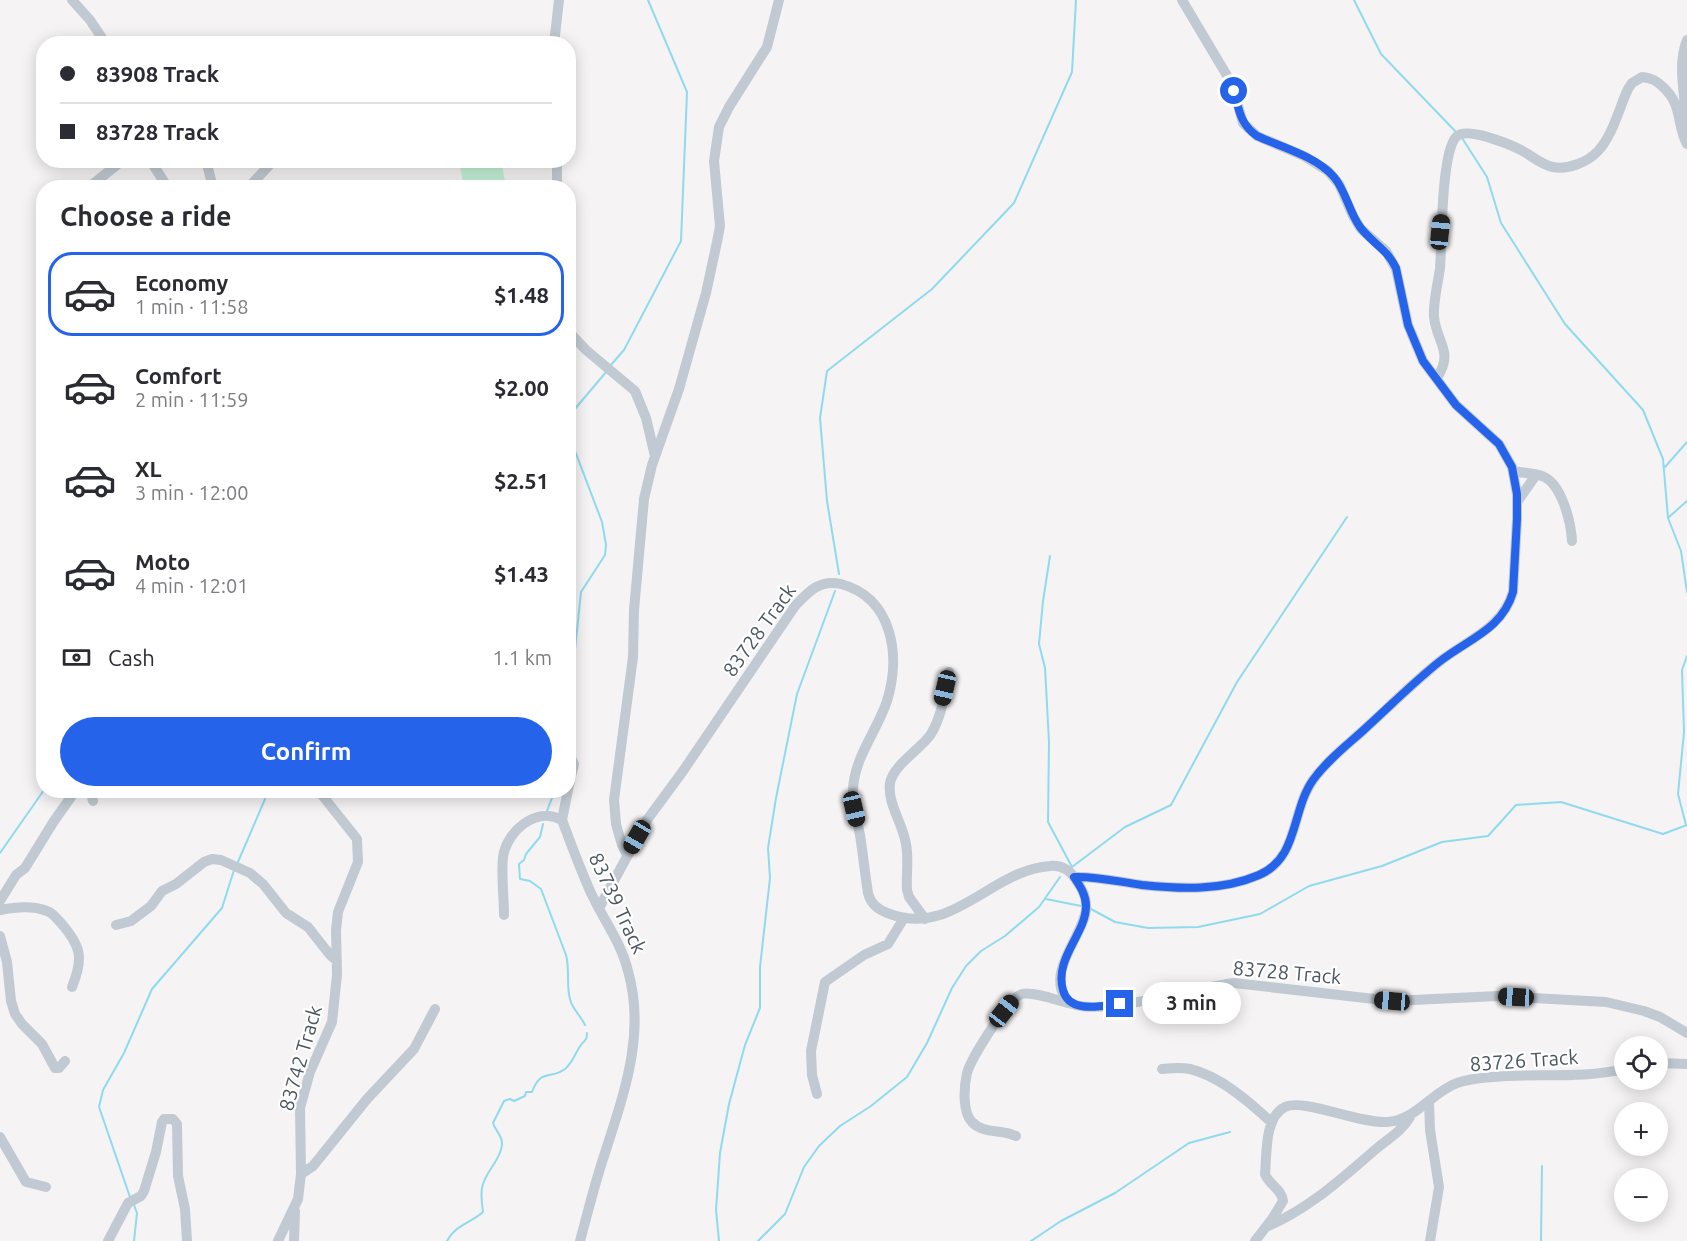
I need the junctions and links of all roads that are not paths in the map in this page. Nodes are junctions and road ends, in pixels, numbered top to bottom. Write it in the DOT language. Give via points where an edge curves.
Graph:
graph roads {
  1 [pos="72,0"];
  2 [pos="559,0"];
  3 [pos="778,0"];
  4 [pos="1182,0"];
  5 [pos="101,36"];
  6 [pos="555,36"];
  7 [pos="1687,40"];
  8 [pos="1686,143"];
  9 [pos="113,168"];
  10 [pos="267,168"];
  11 [pos="98,180"];
  12 [pos="255,180"];
  13 [pos="576,339"];
  14 [pos="1437,378"];
  15 [pos="655,457"];
  16 [pos="1513,471"];
  17 [pos="1536,475"];
  18 [pos="1517,502"];
  19 [pos="1572,541"];
  20 [pos="949,672"];
  21 [pos="70,798"];
  22 [pos="325,798"];
  23 [pos="566,798"];
  24 [pos="562,820"];
  25 [pos="627,855"];
  26 [pos="1074,877"];
  27 [pos="0,902"];
  28 [pos="599,908"];
  29 [pos="0,910"];
  30 [pos="504,915"];
  31 [pos="904,918"];
  32 [pos="925,919"];
  33 [pos="116,925"];
  34 [pos="0,936"];
  35 [pos="337,961"];
  36 [pos="72,987"];
  37 [pos="1072,1004"];
  38 [pos="435,1009"];
  39 [pos="1687,1034"];
  40 [pos="65,1061"];
  41 [pos="1668,1063"];
  42 [pos="1687,1064"];
  43 [pos="1162,1069"];
  44 [pos="1614,1071"];
  45 [pos="817,1094"];
  46 [pos="1429,1101"];
  47 [pos="1411,1113"];
  48 [pos="1272,1123"];
  49 [pos="1016,1136"];
  50 [pos="0,1137"];
  51 [pos="301,1174"];
  52 [pos="45,1187"];
  53 [pos="295,1207"];
  54 [pos="1266,1227"];
  55 [pos="108,1241"];
  56 [pos="188,1241"];
  57 [pos="279,1241"];
  58 [pos="294,1241"];
  59 [pos="580,1241"];
  60 [pos="1255,1241"];
  61 [pos="1430,1241"];
  1 -- 5 [label="street"];
  2 -- 6 [label="street"];
  3 -- 15 [label="street" via="767,46 717,134 717,242 682,378"];
  4 -- 14 [label="street, 83728 Track" via="1232,84 1243,123 1257,136 1328,171 1339,184 1361,229 1386,251 1396,268 1414,342"];
  7 -- 8 [label="street" via="1682,59"];
  8 -- 14 [label="street" via="1672,96 1656,81 1642,77 1628,89 1600,149 1578,164 1553,167 1476,134 1463,133 1456,138 1448,160 1440,232 1434,319 1445,362"];
  9 -- 11 [label="street"];
  10 -- 12 [label="street"];
  13 -- 15 [label="street" via="636,391"];
  14 -- 16 [label="street, 83728 Track" via="1456,405 1499,444"];
  15 -- 25 [label="street" via="642,516 633,657 614,800 618,830"];
  16 -- 17 [label="street"];
  16 -- 18 [label="street, 83728 Track"];
  17 -- 18 [label="street"];
  17 -- 19 [label="street" via="1547,479 1557,492 1570,519"];
  18 -- 26 [label="street, 83728 Track" via="1509,605 1495,623 1441,660 1329,762 1309,787 1288,848 1276,864 1260,875 1215,886 1165,886"];
  20 -- 32 [label="street" via="938,721 890,783 890,795 907,847 907,890"];
  21 -- 27 [label="street"];
  22 -- 35 [label="street, 83742 Track" via="352,831 359,852 338,912"];
  23 -- 24 [label="street"];
  24 -- 28 [label="street, 83739 Track"];
  24 -- 30 [label="street" via="537,816 513,836 504,855"];
  25 -- 28 [label="street, 83728 Track"];
  25 -- 31 [label="street, 83728 Track" via="664,794 795,606 817,585 838,584 869,598 885,618 890,634 890,690 856,770 853,797 870,899 887,914"];
  26 -- 32 [label="street, 83728 Track" via="1059,867 1039,867 1010,877 961,906"];
  26 -- 37 [label="street" via="1083,890 1086,909 1062,973 1063,994"];
  28 -- 59 [label="street, 83739 Track" via="628,969 633,991 634,1047 626,1087"];
  29 -- 36 [label="street" via="19,907 51,913 74,938 78,950 80,965"];
  31 -- 32 [label="street, 83728 Track"];
  31 -- 45 [label="street" via="888,944 856,959 825,982 811,1051"];
  33 -- 35 [label="street" via="131,921 151,906 162,891 212,859 250,873 286,913 308,927"];
  34 -- 40 [label="street" via="15,1014 42,1044 55,1068"];
  35 -- 51 [label="street, 83742 Track" via="332,1022 310,1072 300,1108"];
  37 -- 39 [label="street, 83728 Track" via="1136,1003 1234,983 1392,1001 1498,996 1606,1002 1660,1017"];
  37 -- 49 [label="street, 83728 Track" via="1033,994 1020,995 994,1024 969,1067 965,1101 970,1120 978,1127"];
  38 -- 51 [label="street" via="407,1057 313,1166"];
  41 -- 42 [label="street"];
  43 -- 48 [label="street" via="1188,1068 1212,1078"];
  44 -- 46 [label="street, 83726 Track" via="1472,1079 1443,1089"];
  46 -- 47 [label="street, 83726 Track"];
  46 -- 61 [label="street" via="1439,1187"];
  47 -- 48 [label="street" via="1398,1121 1373,1122 1292,1105 1278,1112"];
  47 -- 54 [label="street" via="1395,1134 1325,1193"];
  48 -- 54 [label="street" via="1266,1174 1281,1192 1282,1201"];
  50 -- 52 [label="street" via="26,1182"];
  51 -- 53 [label="street, 83742 Track"];
  53 -- 57 [label="street, 83742 Track"];
  53 -- 58 [label="street"];
  54 -- 60 [label="street"];
  55 -- 56 [label="street" via="128,1203 144,1191 162,1122 168,1118 177,1124 178,1176"];
}
